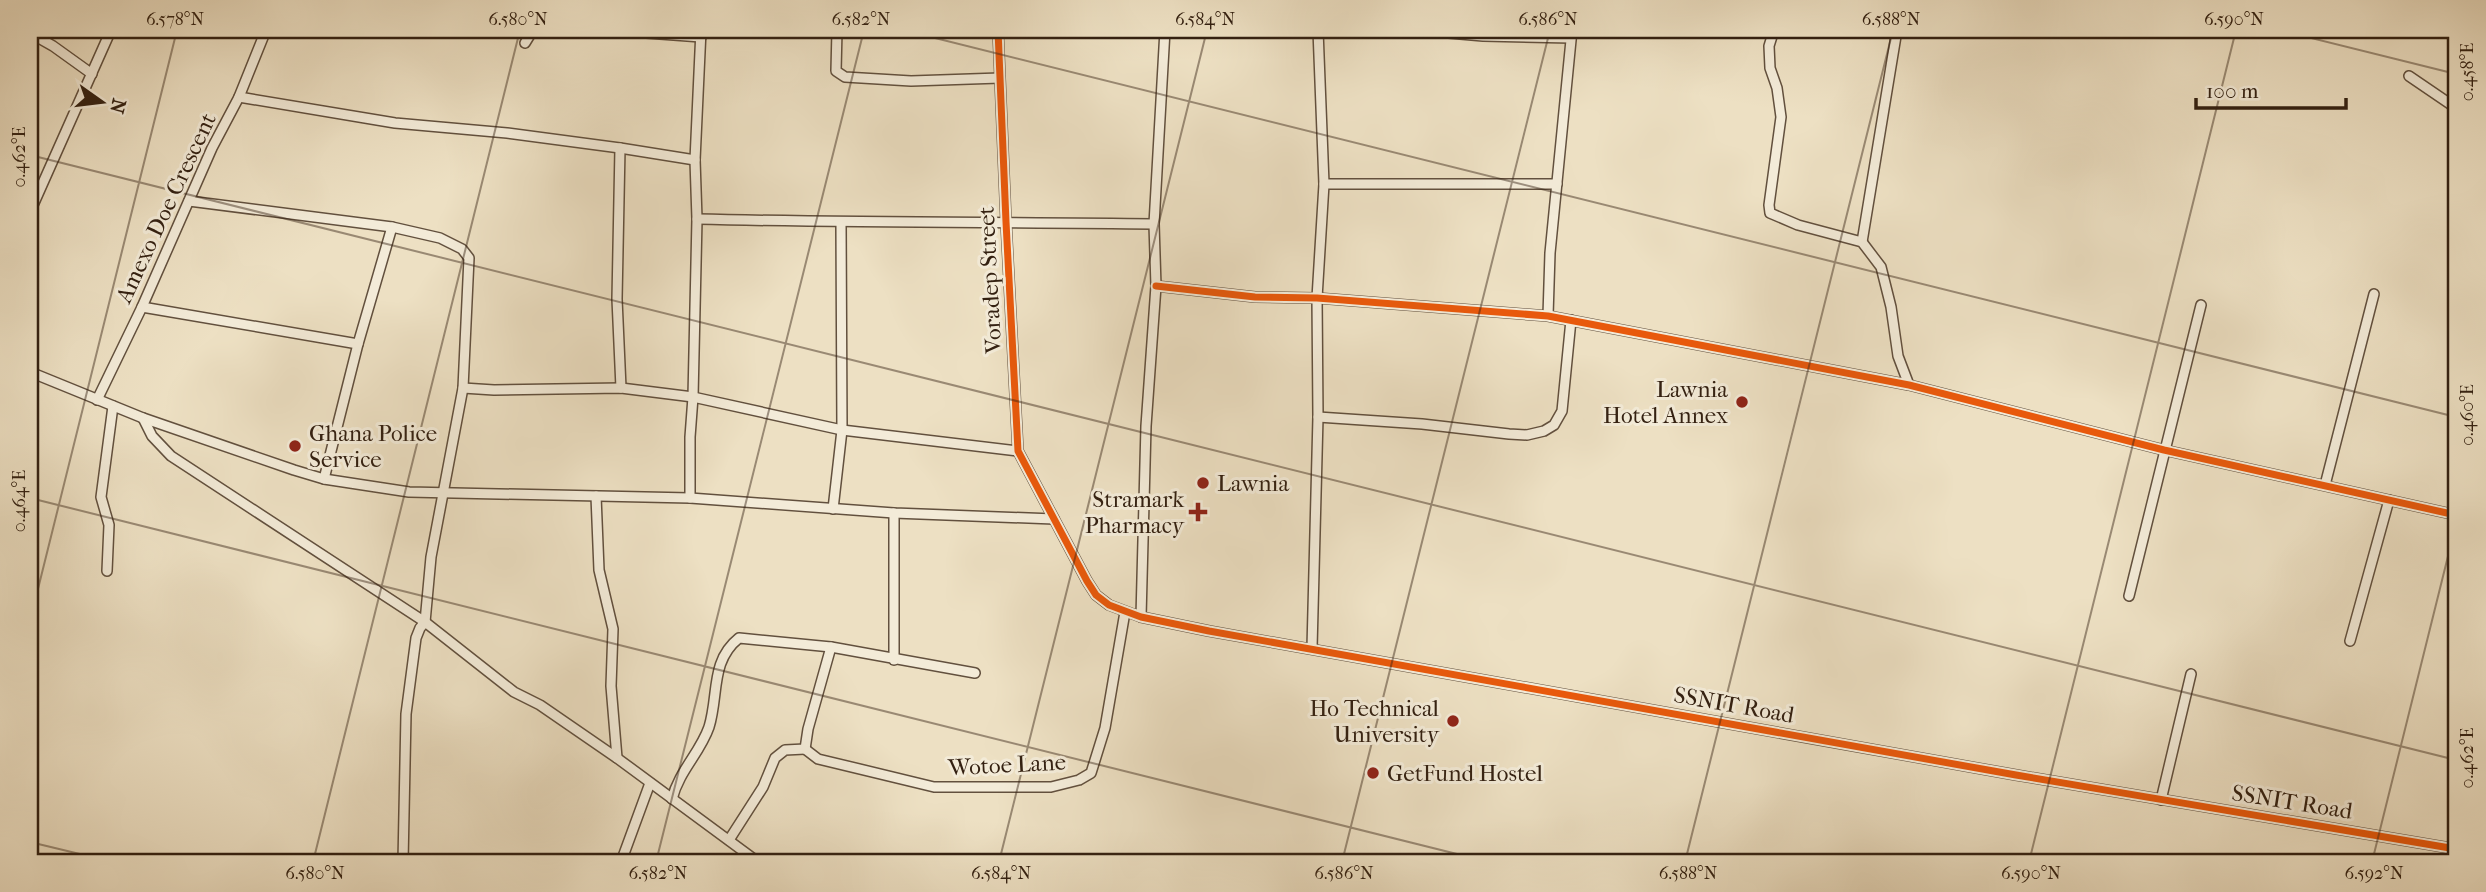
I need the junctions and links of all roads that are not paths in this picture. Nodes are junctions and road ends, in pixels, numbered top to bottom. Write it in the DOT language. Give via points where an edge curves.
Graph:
graph roads {
  1 [pos="111,30"];
  2 [pos="266,30"];
  3 [pos="533,30"];
  4 [pos="605,30"];
  5 [pos="837,30"];
  6 [pos="998,30"];
  7 [pos="1165,30"];
  8 [pos="1318,30"];
  9 [pos="1414,30"];
  10 [pos="1774,30"];
  11 [pos="1897,30"];
  12 [pos="30,33"];
  13 [pos="701,33"];
  14 [pos="1572,34"];
  15 [pos="525,43"];
  16 [pos="92,74"];
  17 [pos="2409,76"];
  18 [pos="1000,78"];
  19 [pos="239,97"];
  20 [pos="2456,108"];
  21 [pos="620,148"];
  22 [pos="695,160"];
  23 [pos="1324,184"];
  24 [pos="1557,184"];
  25 [pos="33,196"];
  26 [pos="189,201"];
  27 [pos="30,212"];
  28 [pos="697,219"];
  29 [pos="1006,222"];
  30 [pos="841,223"];
  31 [pos="1154,224"];
  32 [pos="392,227"];
  33 [pos="1862,242"];
  34 [pos="1156,286"];
  35 [pos="2374,294"];
  36 [pos="1317,298"];
  37 [pos="2202,305"];
  38 [pos="142,307"];
  39 [pos="1548,316"];
  40 [pos="1571,320"];
  41 [pos="358,344"];
  42 [pos="30,372"];
  43 [pos="1909,385"];
  44 [pos="463,388"];
  45 [pos="621,388"];
  46 [pos="693,397"];
  47 [pos="97,400"];
  48 [pos="113,406"];
  49 [pos="1318,416"];
  50 [pos="143,418"];
  51 [pos="842,430"];
  52 [pos="2164,450"];
  53 [pos="1018,451"];
  54 [pos="324,479"];
  55 [pos="2325,485"];
  56 [pos="441,494"];
  57 [pos="596,496"];
  58 [pos="690,498"];
  59 [pos="2389,500"];
  60 [pos="834,509"];
  61 [pos="894,513"];
  62 [pos="2456,515"];
  63 [pos="1054,519"];
  64 [pos="107,571"];
  65 [pos="2130,596"];
  66 [pos="1125,611"];
  67 [pos="1141,617"];
  68 [pos="425,622"];
  69 [pos="2350,641"];
  70 [pos="831,647"];
  71 [pos="1312,648"];
  72 [pos="894,660"];
  73 [pos="975,673"];
  74 [pos="2191,674"];
  75 [pos="805,749"];
  76 [pos="617,758"];
  77 [pos="650,783"];
  78 [pos="672,799"];
  79 [pos="2161,800"];
  80 [pos="729,840"];
  81 [pos="2456,849"];
  82 [pos="403,862"];
  83 [pos="621,862"];
  84 [pos="758,862"];
  1 -- 16 [label="street"];
  2 -- 19 [label="street, Amexo Doe Crescent"];
  3 -- 15 [label="street"];
  4 -- 13 [label="street"];
  5 -- 18 [label="street" via="836,71 845,77 911,81"];
  6 -- 18 [label="street, Voradep Street"];
  7 -- 31 [label="street"];
  8 -- 23 [label="street"];
  9 -- 14 [label="street" via="1483,36"];
  10 -- 33 [label="street" via="1770,68 1781,117 1770,213"];
  11 -- 33 [label="street"];
  12 -- 16 [label="street"];
  13 -- 22 [label="street"];
  14 -- 24 [label="street"];
  16 -- 25 [label="street"];
  17 -- 20 [label="street"];
  18 -- 29 [label="street, Voradep Street"];
  19 -- 21 [label="street" via="395,123"];
  19 -- 26 [label="street, Amexo Doe Crescent"];
  21 -- 22 [label="street"];
  21 -- 45 [label="street" via="617,299"];
  22 -- 28 [label="street"];
  23 -- 24 [label="street"];
  23 -- 36 [label="street"];
  24 -- 39 [label="street"];
  25 -- 27 [label="street"];
  26 -- 32 [label="street"];
  26 -- 38 [label="street, Amexo Doe Crescent"];
  28 -- 30 [label="street"];
  28 -- 46 [label="street"];
  29 -- 30 [label="street"];
  29 -- 31 [label="street"];
  29 -- 53 [label="street, Voradep Street"];
  30 -- 51 [label="street"];
  31 -- 34 [label="street"];
  32 -- 41 [label="street"];
  32 -- 44 [label="street" via="440,238 469,258"];
  33 -- 43 [label="street" via="1885,279 1898,356"];
  34 -- 36 [label="street" via="1255,297"];
  34 -- 67 [label="street" via="1146,426"];
  35 -- 55 [label="street"];
  36 -- 39 [label="street"];
  36 -- 49 [label="street"];
  37 -- 52 [label="street"];
  38 -- 41 [label="street"];
  38 -- 47 [label="street, Amexo Doe Crescent"];
  39 -- 40 [label="street"];
  40 -- 43 [label="street"];
  40 -- 49 [label="street" via="1562,411 1544,431 1527,435"];
  41 -- 54 [label="street"];
  42 -- 47 [label="street"];
  43 -- 52 [label="street"];
  44 -- 45 [label="street"];
  44 -- 56 [label="street"];
  45 -- 46 [label="street"];
  46 -- 51 [label="street"];
  46 -- 58 [label="street"];
  47 -- 48 [label="street"];
  48 -- 50 [label="street"];
  48 -- 64 [label="street" via="101,497 108,524"];
  49 -- 71 [label="street"];
  50 -- 54 [label="street"];
  50 -- 68 [label="street" via="171,456"];
  51 -- 53 [label="street"];
  51 -- 60 [label="street"];
  52 -- 55 [label="street"];
  52 -- 65 [label="street"];
  53 -- 63 [label="street, Voradep Street"];
  54 -- 56 [label="street"];
  55 -- 59 [label="street"];
  56 -- 57 [label="street"];
  56 -- 68 [label="street"];
  57 -- 58 [label="street"];
  57 -- 76 [label="street" via="599,570 613,629 611,686"];
  58 -- 60 [label="street"];
  59 -- 62 [label="street"];
  59 -- 69 [label="street"];
  60 -- 61 [label="street"];
  61 -- 63 [label="street"];
  61 -- 72 [label="street"];
  63 -- 66 [label="street, SSNIT Road" via="1096,595"];
  66 -- 67 [label="street, SSNIT Road"];
  66 -- 75 [label="street, Wotoe Lane" via="1105,728 1091,774 1079,780 1051,787 934,788 818,759"];
  67 -- 71 [label="street, SSNIT Road"];
  68 -- 76 [label="street" via="514,692"];
  68 -- 82 [label="street" via="416,638 406,715"];
  70 -- 72 [label="street"];
  70 -- 75 [label="street"];
  70 -- 78 [label="street" via="739,638 728,647 722,657 709,728 676,783"];
  71 -- 79 [label="street, SSNIT Road"];
  72 -- 73 [label="street"];
  74 -- 79 [label="street"];
  75 -- 80 [label="street" via="785,750 775,758 763,787"];
  76 -- 77 [label="street"];
  77 -- 78 [label="street"];
  77 -- 83 [label="street"];
  78 -- 80 [label="street"];
  79 -- 81 [label="street, SSNIT Road"];
  80 -- 84 [label="street"];
}
